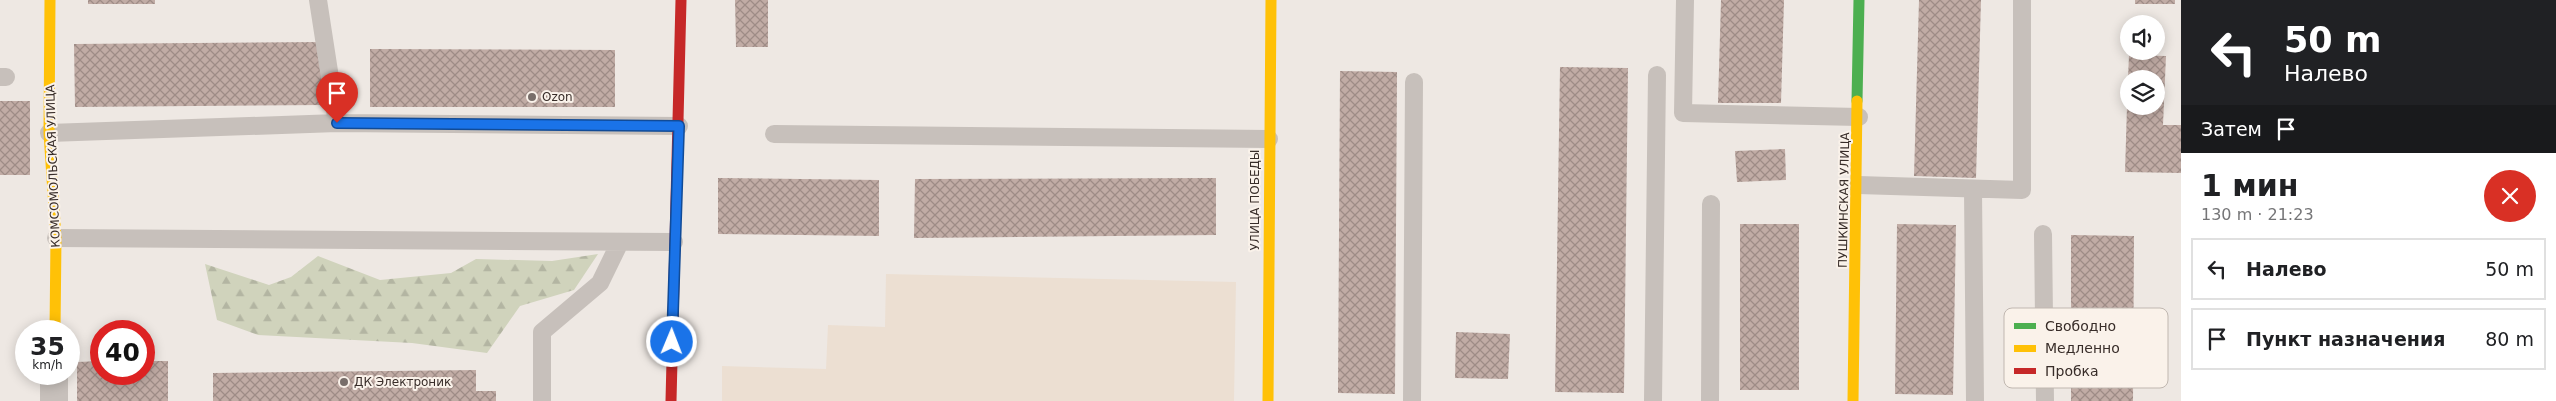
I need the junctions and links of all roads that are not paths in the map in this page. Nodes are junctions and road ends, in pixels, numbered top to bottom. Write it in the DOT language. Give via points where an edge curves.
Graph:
graph roads {
  1 [pos="50,0"];
  2 [pos="318,0"];
  3 [pos="681,0"];
  4 [pos="1271,0"];
  5 [pos="1685,0"];
  6 [pos="1859,0"];
  7 [pos="2022,0"];
  8 [pos="1657,76"];
  9 [pos="1414,82"];
  10 [pos="1859,117"];
  11 [pos="337,123"];
  12 [pos="679,126"];
  13 [pos="49,133"];
  14 [pos="774,134"];
  15 [pos="1269,139"];
  16 [pos="1858,185"];
  17 [pos="1973,190"];
  18 [pos="1711,204"];
  19 [pos="2043,234"];
  20 [pos="56,238"];
  21 [pos="620,242"];
  22 [pos="674,242"];
  23 [pos="2044,308"];
  24 [pos="55,320"];
  25 [pos="54,385"];
  26 [pos="2045,388"];
  27 [pos="54,401"];
  28 [pos="542,401"];
  29 [pos="671,401"];
  30 [pos="1268,401"];
  31 [pos="1412,401"];
  32 [pos="1653,401"];
  33 [pos="1710,401"];
  34 [pos="1854,401"];
  35 [pos="1976,401"];
  36 [pos="2045,401"];
  1 -- 13 [label="street, КОМСОМОЛЬСКАЯ УЛИЦА"];
  2 -- 11 [label="lane"];
  3 -- 12 [label="street"];
  4 -- 15 [label="street, УЛИЦА ПОБЕДЫ"];
  5 -- 10 [label="lane" via="1683,113"];
  6 -- 10 [label="street, ПУШКИНСКАЯ УЛИЦА"];
  7 -- 17 [label="lane" via="2022,190"];
  8 -- 32 [label="lane"];
  9 -- 31 [label="lane"];
  10 -- 16 [label="street, ПУШКИНСКАЯ УЛИЦА"];
  11 -- 12 [label="lane"];
  11 -- 13 [label="lane"];
  12 -- 22 [label="street"];
  13 -- 20 [label="street, КОМСОМОЛЬСКАЯ УЛИЦА"];
  14 -- 15 [label="lane"];
  15 -- 30 [label="street, УЛИЦА ПОБЕДЫ"];
  16 -- 17 [label="lane"];
  16 -- 34 [label="street, ПУШКИНСКАЯ УЛИЦА"];
  17 -- 35 [label="lane"];
  18 -- 33 [label="lane"];
  19 -- 23 [label="lane"];
  20 -- 21 [label="lane"];
  20 -- 24 [label="street, КОМСОМОЛЬСКАЯ УЛИЦА"];
  21 -- 22 [label="lane"];
  21 -- 28 [label="lane" via="600,283 542,332"];
  22 -- 29 [label="street"];
  25 -- 27 [label="street"];
  26 -- 36 [label="lane"];
}
